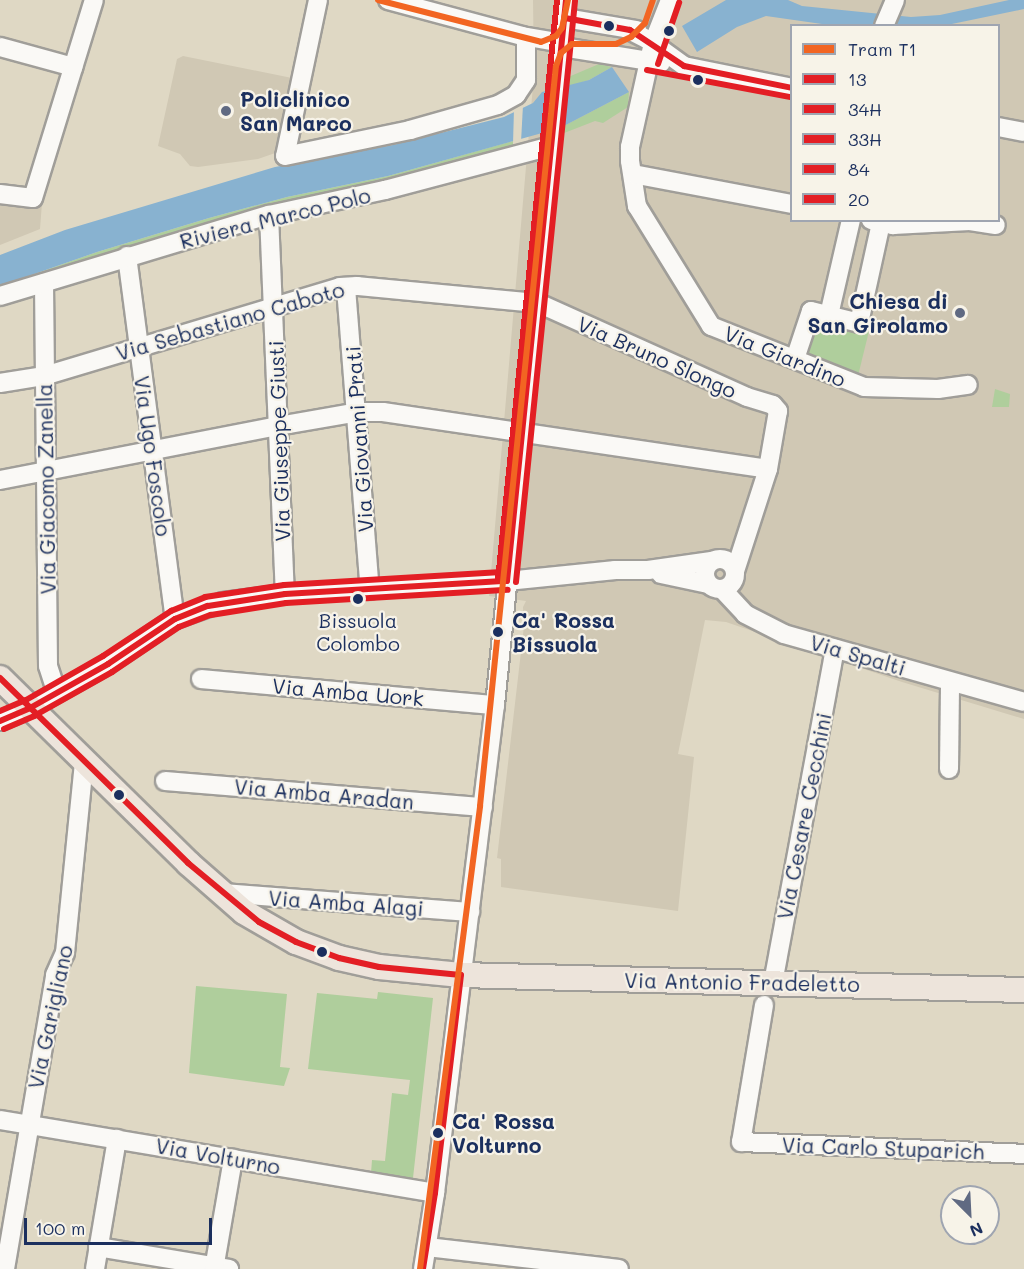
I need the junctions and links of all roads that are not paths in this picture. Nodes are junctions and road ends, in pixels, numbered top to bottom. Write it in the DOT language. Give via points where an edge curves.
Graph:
graph roads {
  1 [pos="94,0"];
  2 [pos="318,0"];
  3 [pos="388,0"];
  4 [pos="670,0"];
  5 [pos="565,9"];
  6 [pos="526,37"];
  7 [pos="562,45"];
  8 [pos="653,45"];
  9 [pos="0,47"];
  10 [pos="73,67"];
  11 [pos="790,88"];
  12 [pos="1000,127"];
  13 [pos="1024,132"];
  14 [pos="551,146"];
  15 [pos="633,174"];
  16 [pos="0,194"];
  17 [pos="790,204"];
  18 [pos="269,215"];
  19 [pos="850,222"];
  20 [pos="876,222"];
  21 [pos="939,222"];
  22 [pos="980,222"];
  23 [pos="996,225"];
  24 [pos="127,256"];
  25 [pos="44,283"];
  26 [pos="346,288"];
  27 [pos="0,296"];
  28 [pos="535,303"];
  29 [pos="273,306"];
  30 [pos="820,313"];
  31 [pos="138,346"];
  32 [pos="793,358"];
  33 [pos="44,376"];
  34 [pos="0,384"];
  35 [pos="968,385"];
  36 [pos="358,412"];
  37 [pos="278,426"];
  38 [pos="523,431"];
  39 [pos="152,451"];
  40 [pos="768,469"];
  41 [pos="45,471"];
  42 [pos="0,480"];
  43 [pos="751,522"];
  44 [pos="713,560"];
  45 [pos="648,570"];
  46 [pos="507,581"];
  47 [pos="724,581"];
  48 [pos="370,590"];
  49 [pos="285,594"];
  50 [pos="175,619"];
  51 [pos="835,649"];
  52 [pos="0,678"];
  53 [pos="201,679"];
  54 [pos="950,682"];
  55 [pos="57,693"];
  56 [pos="1024,702"];
  57 [pos="495,705"];
  58 [pos="30,708"];
  59 [pos="0,721"];
  60 [pos="84,763"];
  61 [pos="949,769"];
  62 [pos="165,781"];
  63 [pos="483,807"];
  64 [pos="222,893"];
  65 [pos="470,912"];
  66 [pos="461,975"];
  67 [pos="773,983"];
  68 [pos="1024,990"];
  69 [pos="764,1005"];
  70 [pos="0,1120"];
  71 [pos="29,1124"];
  72 [pos="117,1139"];
  73 [pos="1024,1154"];
  74 [pos="233,1159"];
  75 [pos="435,1193"];
  76 [pos="427,1247"];
  77 [pos="99,1248"];
  78 [pos="219,1268"];
  79 [pos="5,1269"];
  80 [pos="95,1269"];
  81 [pos="423,1269"];
  82 [pos="619,1269"];
  1 -- 10 [label="street"];
  2 -- 6 [label="street" via="285,156 410,130 498,105 516,94 526,80"];
  3 -- 6 [label="street"];
  4 -- 8 [label="street, Via Giardino"];
  5 -- 7 [label="street"];
  5 -- 8 [label="street" via="627,29"];
  6 -- 7 [label="street"];
  7 -- 8 [label="street"];
  7 -- 14 [label="street"];
  8 -- 11 [label="street" via="684,66"];
  8 -- 15 [label="street, Via Giardino" via="630,147"];
  9 -- 10 [label="street"];
  10 -- 16 [label="street" via="33,198"];
  12 -- 13 [label="street"];
  14 -- 18 [label="street, Riviera Marco Polo" via="385,190"];
  14 -- 28 [label="street"];
  15 -- 17 [label="street"];
  15 -- 32 [label="street, Via Giardino" via="637,206 711,326"];
  18 -- 24 [label="street, Riviera Marco Polo"];
  18 -- 29 [label="street, Via Giuseppe Giusti"];
  19 -- 30 [label="street"];
  20 -- 21 [label="street"];
  20 -- 30 [label="street" via="859,322"];
  22 -- 23 [label="street"];
  24 -- 25 [label="street, Riviera Marco Polo"];
  24 -- 31 [label="street, Via Ugo Foscolo"];
  25 -- 27 [label="street, Riviera Marco Polo"];
  25 -- 33 [label="street, Via Giacomo Zanella"];
  26 -- 28 [label="street, Via Sebastiano Caboto"];
  26 -- 29 [label="street, Via Sebastiano Caboto"];
  26 -- 36 [label="street, Via Giovanni Prati"];
  28 -- 38 [label="street"];
  28 -- 40 [label="street, Via Bruno Slongo" via="773,405 778,411"];
  29 -- 31 [label="street, Via Sebastiano Caboto"];
  29 -- 37 [label="street, Via Giuseppe Giusti"];
  30 -- 32 [label="street"];
  31 -- 33 [label="street, Via Sebastiano Caboto"];
  31 -- 39 [label="street, Via Ugo Foscolo"];
  32 -- 35 [label="street, Via Giardino" via="864,387 938,389"];
  33 -- 34 [label="street, Via Sebastiano Caboto"];
  33 -- 41 [label="street, Via Giacomo Zanella"];
  36 -- 37 [label="street"];
  36 -- 38 [label="street"];
  36 -- 48 [label="street, Via Giovanni Prati"];
  37 -- 39 [label="street"];
  37 -- 49 [label="street, Via Giuseppe Giusti"];
  38 -- 40 [label="street"];
  38 -- 46 [label="street"];
  39 -- 41 [label="street"];
  39 -- 50 [label="street, Via Ugo Foscolo"];
  40 -- 43 [label="street"];
  41 -- 42 [label="street"];
  41 -- 55 [label="street, Via Giacomo Zanella" via="48,666"];
  43 -- 44 [label="street" via="738,544"];
  43 -- 47 [label="street"];
  44 -- 45 [label="street"];
  44 -- 47 [label="street" via="726,560"];
  44 -- 47 [label="street" via="704,574"];
  45 -- 46 [label="street"];
  45 -- 47 [label="street"];
  46 -- 48 [label="street"];
  46 -- 57 [label="street"];
  47 -- 51 [label="street, Via Spalti" via="766,626"];
  48 -- 49 [label="street"];
  49 -- 50 [label="street" via="223,602"];
  50 -- 55 [label="street"];
  51 -- 54 [label="street, Via Spalti"];
  51 -- 67 [label="street, Via Cesare Cecchini"];
  52 -- 58 [label="main road, Via Antonio Fradeletto"];
  53 -- 57 [label="street, Via Amba Uork"];
  54 -- 56 [label="street, Via Spalti"];
  54 -- 61 [label="street"];
  55 -- 58 [label="street"];
  57 -- 63 [label="street"];
  58 -- 59 [label="street"];
  58 -- 60 [label="main road, Via Antonio Fradeletto"];
  60 -- 64 [label="main road, Via Antonio Fradeletto"];
  60 -- 71 [label="street, Via Garigliano" via="65,953 55,975"];
  62 -- 63 [label="street, Via Amba Aradan"];
  63 -- 65 [label="street"];
  64 -- 65 [label="street, Via Amba Alagi"];
  64 -- 66 [label="main road, Via Antonio Fradeletto" via="259,922 296,942 339,958 378,968"];
  65 -- 66 [label="street"];
  66 -- 67 [label="main road, Via Antonio Fradeletto"];
  66 -- 75 [label="street"];
  67 -- 68 [label="main road, Via Antonio Fradeletto"];
  69 -- 73 [label="street, Via Carlo Stuparich" via="741,1142"];
  70 -- 71 [label="street, Via Volturno"];
  71 -- 72 [label="street, Via Volturno"];
  71 -- 79 [label="street, Via Garigliano"];
  72 -- 74 [label="street, Via Volturno"];
  72 -- 77 [label="street"];
  74 -- 75 [label="street, Via Volturno"];
  74 -- 78 [label="street"];
  75 -- 76 [label="street"];
  76 -- 81 [label="street"];
  76 -- 82 [label="street"];
  77 -- 78 [label="street"];
  77 -- 80 [label="street"];
}
